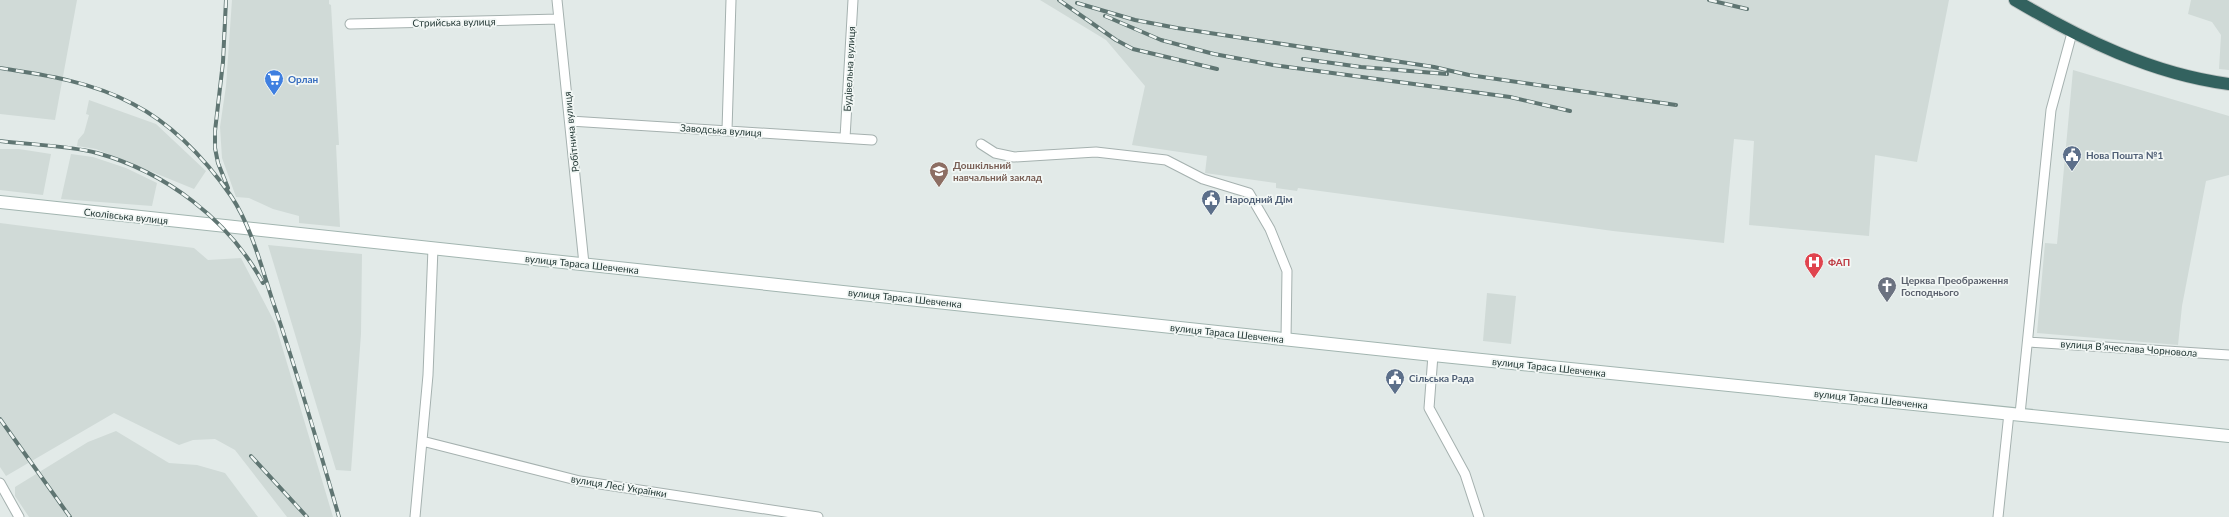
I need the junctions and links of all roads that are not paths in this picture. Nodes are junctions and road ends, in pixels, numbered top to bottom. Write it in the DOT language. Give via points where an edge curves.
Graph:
graph roads {
  1 [pos="557,0"];
  2 [pos="730,0"];
  3 [pos="853,0"];
  4 [pos="2015,0"];
  5 [pos="559,19"];
  6 [pos="350,24"];
  7 [pos="2072,33"];
  8 [pos="2229,84"];
  9 [pos="570,121"];
  10 [pos="727,130"];
  11 [pos="845,138"];
  12 [pos="872,140"];
  13 [pos="981,144"];
  14 [pos="0,202"];
  15 [pos="253,230"];
  16 [pos="433,248"];
  17 [pos="584,264"];
  18 [pos="1286,339"];
  19 [pos="2029,342"];
  20 [pos="1433,355"];
  21 [pos="2229,355"];
  22 [pos="2015,413"];
  23 [pos="2229,436"];
  24 [pos="422,441"];
  25 [pos="0,483"];
  26 [pos="19,517"];
  27 [pos="415,517"];
  28 [pos="818,517"];
  29 [pos="1479,517"];
  30 [pos="1998,517"];
  1 -- 5 [label="street, Робітнича вулиця"];
  2 -- 10 [label="street"];
  3 -- 11 [label="street, Будівельна вулиця"];
  4 -- 7 [label="highway"];
  5 -- 6 [label="street, Стрийська вулиця"];
  5 -- 9 [label="street, Робітнича вулиця"];
  7 -- 8 [label="highway" via="2144,63 2176,73"];
  7 -- 19 [label="street" via="2051,110"];
  9 -- 10 [label="street, Заводська вулиця"];
  9 -- 17 [label="street, Робітнича вулиця"];
  10 -- 11 [label="street, Заводська вулиця"];
  11 -- 12 [label="street, Заводська вулиця"];
  13 -- 18 [label="street" via="995,153 1014,156 1096,152 1166,160 1202,179 1249,194 1270,230 1287,271"];
  14 -- 15 [label="street, Сколівська вулиця"];
  15 -- 16 [label="street, вулиця Тараса Шевченка"];
  16 -- 17 [label="street, вулиця Тараса Шевченка"];
  16 -- 24 [label="street" via="428,375"];
  17 -- 18 [label="street, вулиця Тараса Шевченка"];
  18 -- 20 [label="street, вулиця Тараса Шевченка"];
  19 -- 21 [label="street, вулиця Вʼячеслава Чорновола"];
  19 -- 22 [label="street"];
  20 -- 22 [label="street, вулиця Тараса Шевченка"];
  20 -- 29 [label="street" via="1429,408 1465,474"];
  22 -- 23 [label="street, вулиця Тараса Шевченка"];
  22 -- 30 [label="street"];
  24 -- 27 [label="street"];
  24 -- 28 [label="street, вулиця Лесі Українки" via="580,481"];
  25 -- 26 [label="street"];
}
